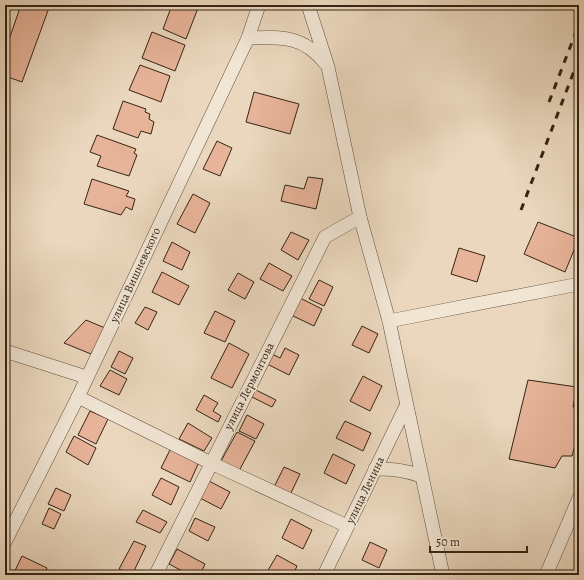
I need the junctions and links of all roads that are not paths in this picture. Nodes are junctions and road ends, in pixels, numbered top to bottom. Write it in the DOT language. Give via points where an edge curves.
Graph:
graph roads {
  1 [pos="259,5"];
  2 [pos="308,5"];
  3 [pos="248,38"];
  4 [pos="328,67"];
  5 [pos="360,216"];
  6 [pos="579,284"];
  7 [pos="389,321"];
  8 [pos="5,351"];
  9 [pos="86,377"];
  10 [pos="78,397"];
  11 [pos="406,406"];
  12 [pos="211,463"];
  13 [pos="375,469"];
  14 [pos="421,476"];
  15 [pos="579,498"];
  16 [pos="347,526"];
  17 [pos="5,542"];
  18 [pos="157,572"];
  19 [pos="324,575"];
  20 [pos="443,575"];
  21 [pos="546,575"];
  1 -- 3 [label="street, улица Вишневского"];
  2 -- 4 [label="street"];
  3 -- 4 [label="street" via="281,37 300,42 317,53"];
  3 -- 9 [label="street, улица Вишневского"];
  4 -- 5 [label="street"];
  5 -- 7 [label="street"];
  5 -- 12 [label="street, улица Лермонтова" via="324,237"];
  6 -- 7 [label="street"];
  7 -- 11 [label="street"];
  8 -- 9 [label="street"];
  9 -- 10 [label="street, улица Вишневского"];
  10 -- 12 [label="street"];
  10 -- 17 [label="street, улица Вишневского"];
  11 -- 13 [label="street, улица Ленина"];
  11 -- 14 [label="street"];
  12 -- 16 [label="street"];
  12 -- 18 [label="street, улица Лермонтова"];
  13 -- 14 [label="street" via="408,471"];
  13 -- 16 [label="street, улица Ленина"];
  14 -- 20 [label="street"];
  15 -- 21 [label="street"];
  16 -- 19 [label="street, улица Ленина"];
}
